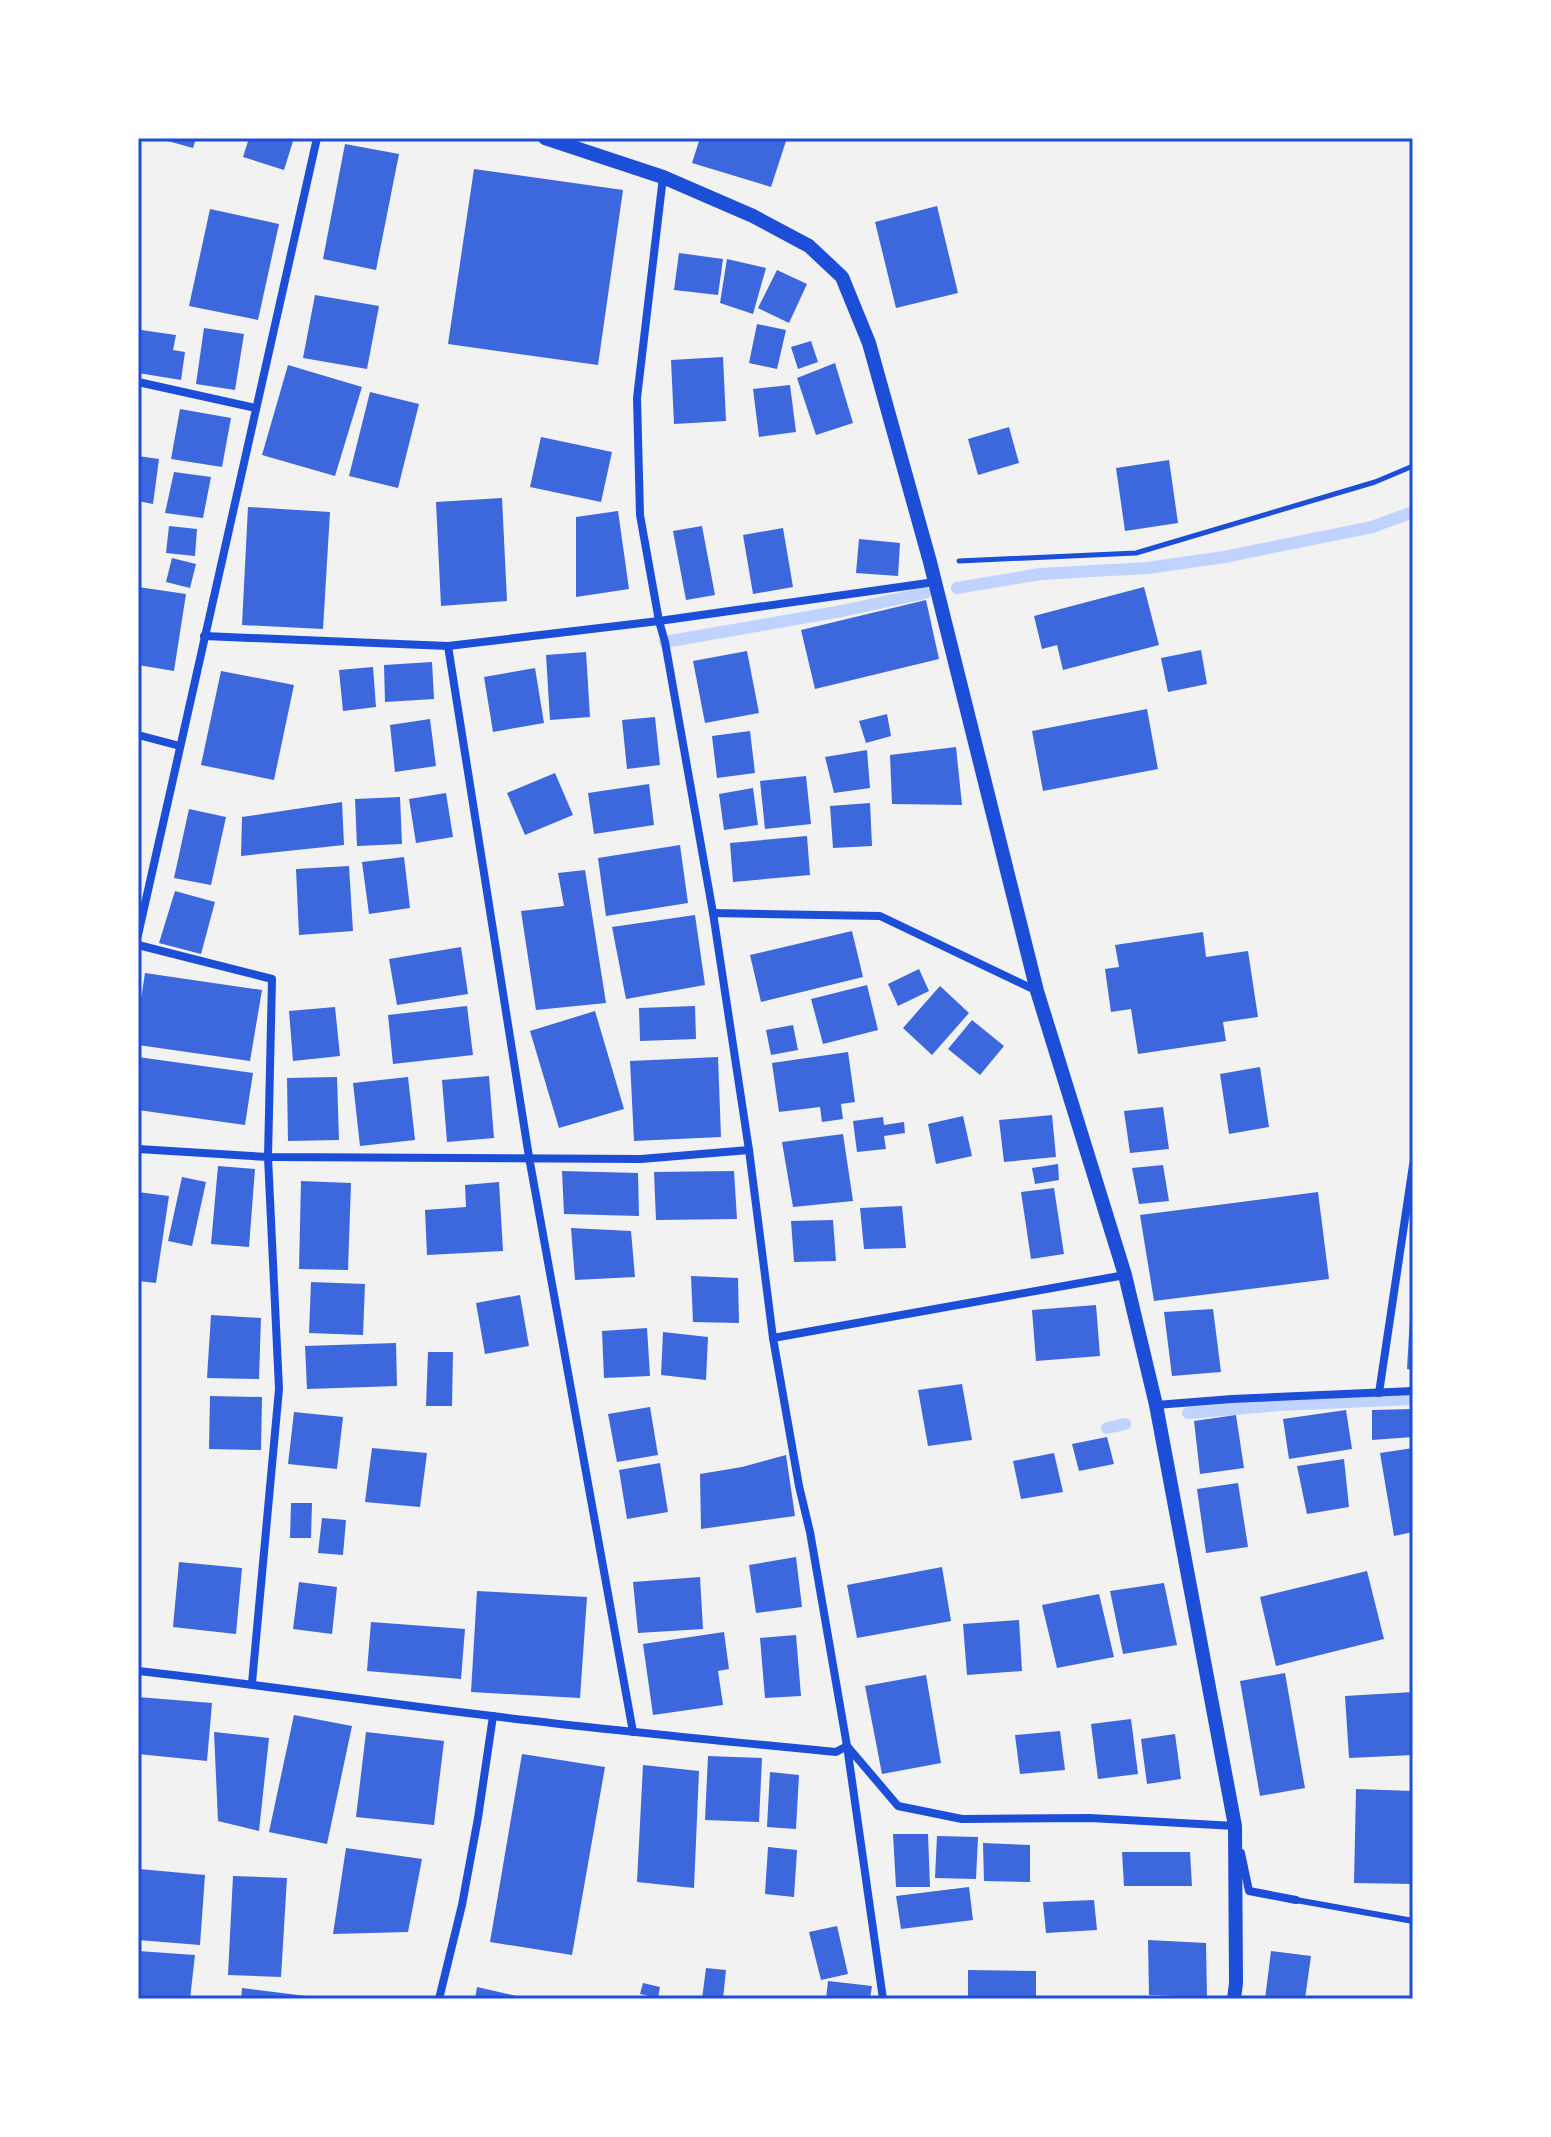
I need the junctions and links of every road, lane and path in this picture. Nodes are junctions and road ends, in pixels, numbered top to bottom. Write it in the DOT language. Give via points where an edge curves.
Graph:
graph roads {
  1 [pos="317,138"];
  2 [pos="545,138"];
  3 [pos="663,177"];
  4 [pos="138,382"];
  5 [pos="256,408"];
  6 [pos="1413,466"];
  7 [pos="930,562"];
  8 [pos="935,582"];
  9 [pos="659,621"];
  10 [pos="204,636"];
  11 [pos="448,646"];
  12 [pos="138,735"];
  13 [pos="180,746"];
  14 [pos="713,913"];
  15 [pos="138,935"];
  16 [pos="138,945"];
  17 [pos="1037,991"];
  18 [pos="138,1149"];
  19 [pos="749,1150"];
  20 [pos="268,1157"];
  21 [pos="529,1157"];
  22 [pos="1413,1165"];
  23 [pos="1125,1275"];
  24 [pos="773,1338"];
  25 [pos="1413,1391"];
  26 [pos="1379,1393"];
  27 [pos="1156,1405"];
  28 [pos="138,1671"];
  29 [pos="252,1683"];
  30 [pos="493,1716"];
  31 [pos="633,1732"];
  32 [pos="847,1746"];
  33 [pos="1235,1826"];
  34 [pos="1296,1900"];
  35 [pos="1413,1921"];
  36 [pos="439,1999"];
  37 [pos="883,1999"];
  38 [pos="1234,1999"];
  1 -- 5 [label="street"];
  2 -- 3 [label="street"];
  3 -- 7 [label="street" via="809,246 842,277 869,343"];
  3 -- 9 [label="street" via="637,398 640,515"];
  4 -- 5 [label="street"];
  5 -- 10 [label="street"];
  6 -- 7 [label="path" via="1136,553"];
  7 -- 8 [label="street"];
  8 -- 9 [label="street"];
  8 -- 17 [label="street"];
  9 -- 11 [label="street"];
  9 -- 14 [label="street"];
  10 -- 11 [label="street"];
  10 -- 13 [label="street"];
  11 -- 21 [label="street"];
  12 -- 13 [label="street"];
  13 -- 15 [label="street"];
  14 -- 17 [label="street" via="880,916"];
  14 -- 19 [label="street"];
  16 -- 20 [label="street" via="272,979"];
  17 -- 23 [label="street"];
  18 -- 20 [label="street"];
  19 -- 21 [label="street" via="641,1159"];
  19 -- 24 [label="street"];
  20 -- 21 [label="street"];
  20 -- 29 [label="street" via="279,1389"];
  21 -- 31 [label="street"];
  22 -- 26 [label="street"];
  23 -- 24 [label="street"];
  23 -- 27 [label="street"];
  24 -- 32 [label="street"];
  25 -- 26 [label="street"];
  26 -- 27 [label="street"];
  27 -- 33 [label="street"];
  28 -- 29 [label="street"];
  29 -- 30 [label="street"];
  30 -- 31 [label="street"];
  30 -- 36 [label="street" via="462,1905"];
  31 -- 32 [label="street" via="836,1752"];
  32 -- 33 [label="street" via="898,1806 962,1819 1090,1818"];
  32 -- 37 [label="street"];
  33 -- 34 [label="street" via="1249,1891"];
  33 -- 38 [label="street"];
  34 -- 35 [label="lane"];
}
